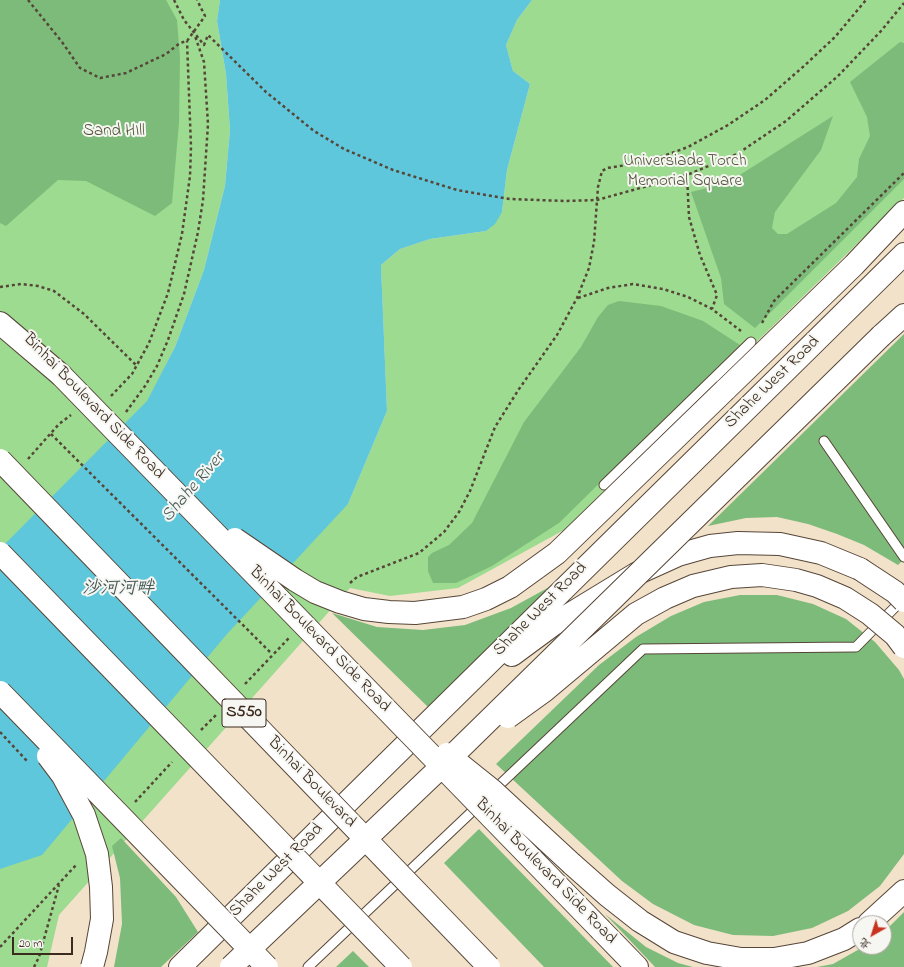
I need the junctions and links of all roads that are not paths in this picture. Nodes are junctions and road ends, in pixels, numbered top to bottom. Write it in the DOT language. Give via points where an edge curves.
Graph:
graph roads {
  1 [pos="904,212"];
  2 [pos="904,254"];
  3 [pos="0,312"];
  4 [pos="904,315"];
  5 [pos="0,323"];
  6 [pos="752,342"];
  7 [pos="61,375"];
  8 [pos="824,441"];
  9 [pos="0,460"];
  10 [pos="169,485"];
  11 [pos="604,485"];
  12 [pos="0,553"];
  13 [pos="904,557"];
  14 [pos="904,599"];
  15 [pos="904,647"];
  16 [pos="369,691"];
  17 [pos="0,692"];
  18 [pos="0,696"];
  19 [pos="425,725"];
  20 [pos="440,768"];
  21 [pos="167,863"];
  22 [pos="904,891"];
  23 [pos="306,895"];
  24 [pos="878,915"];
  25 [pos="852,934"];
  26 [pos="181,966"];
  27 [pos="92,967"];
  28 [pos="231,967"];
  29 [pos="247,967"];
  30 [pos="250,967"];
  31 [pos="267,967"];
  32 [pos="308,967"];
  33 [pos="401,967"];
  34 [pos="489,967"];
  35 [pos="637,967"];
  1 -- 10 [label="main road, bridge" via="854,265 557,553 528,575 486,599 441,611 402,613 364,609 340,602 295,580 226,533"];
  2 -- 19 [label="main road, Shahe West Road"];
  3 -- 7 [label="main road, Binhai Boulevard Side Road"];
  4 -- 20 [label="main road, bridge"];
  5 -- 7 [label="main road"];
  6 -- 11 [label="lane"];
  7 -- 10 [label="main road, Binhai Boulevard Side Road, bridge"];
  8 -- 13 [label="lane"];
  9 -- 34 [label="main road, Binhai Boulevard / S550, bridge"];
  10 -- 16 [label="main road, Binhai Boulevard Side Road, bridge"];
  12 -- 33 [label="main road, bridge"];
  14 -- 19 [label="main road, bridge" via="860,569 821,553 780,544 738,543 710,546 678,555 636,574 554,624 506,659"];
  14 -- 32 [label="lane" via="856,647 643,649"];
  15 -- 20 [label="main road, bridge" via="895,635 870,614 845,598 817,586 796,580 762,576 731,577 693,586 636,614 544,691"];
  16 -- 25 [label="main road, bridge" via="492,790 607,895 640,921 674,942 707,953 741,959 774,959 808,953"];
  16 -- 35 [label="main road, Binhai Boulevard Side Road, bridge"];
  17 -- 21 [label="main road, bridge"];
  18 -- 27 [label="main road, bridge" via="63,776 84,815 97,854 101,887 102,919"];
  19 -- 26 [label="main road, Shahe West Road"];
  20 -- 23 [label="main road, bridge"];
  21 -- 30 [label="main road, bridge"];
  21 -- 31 [label="main road, bridge"];
  22 -- 24 [label="main road"];
  23 -- 28 [label="main road, bridge"];
  23 -- 29 [label="main road, bridge"];
}
